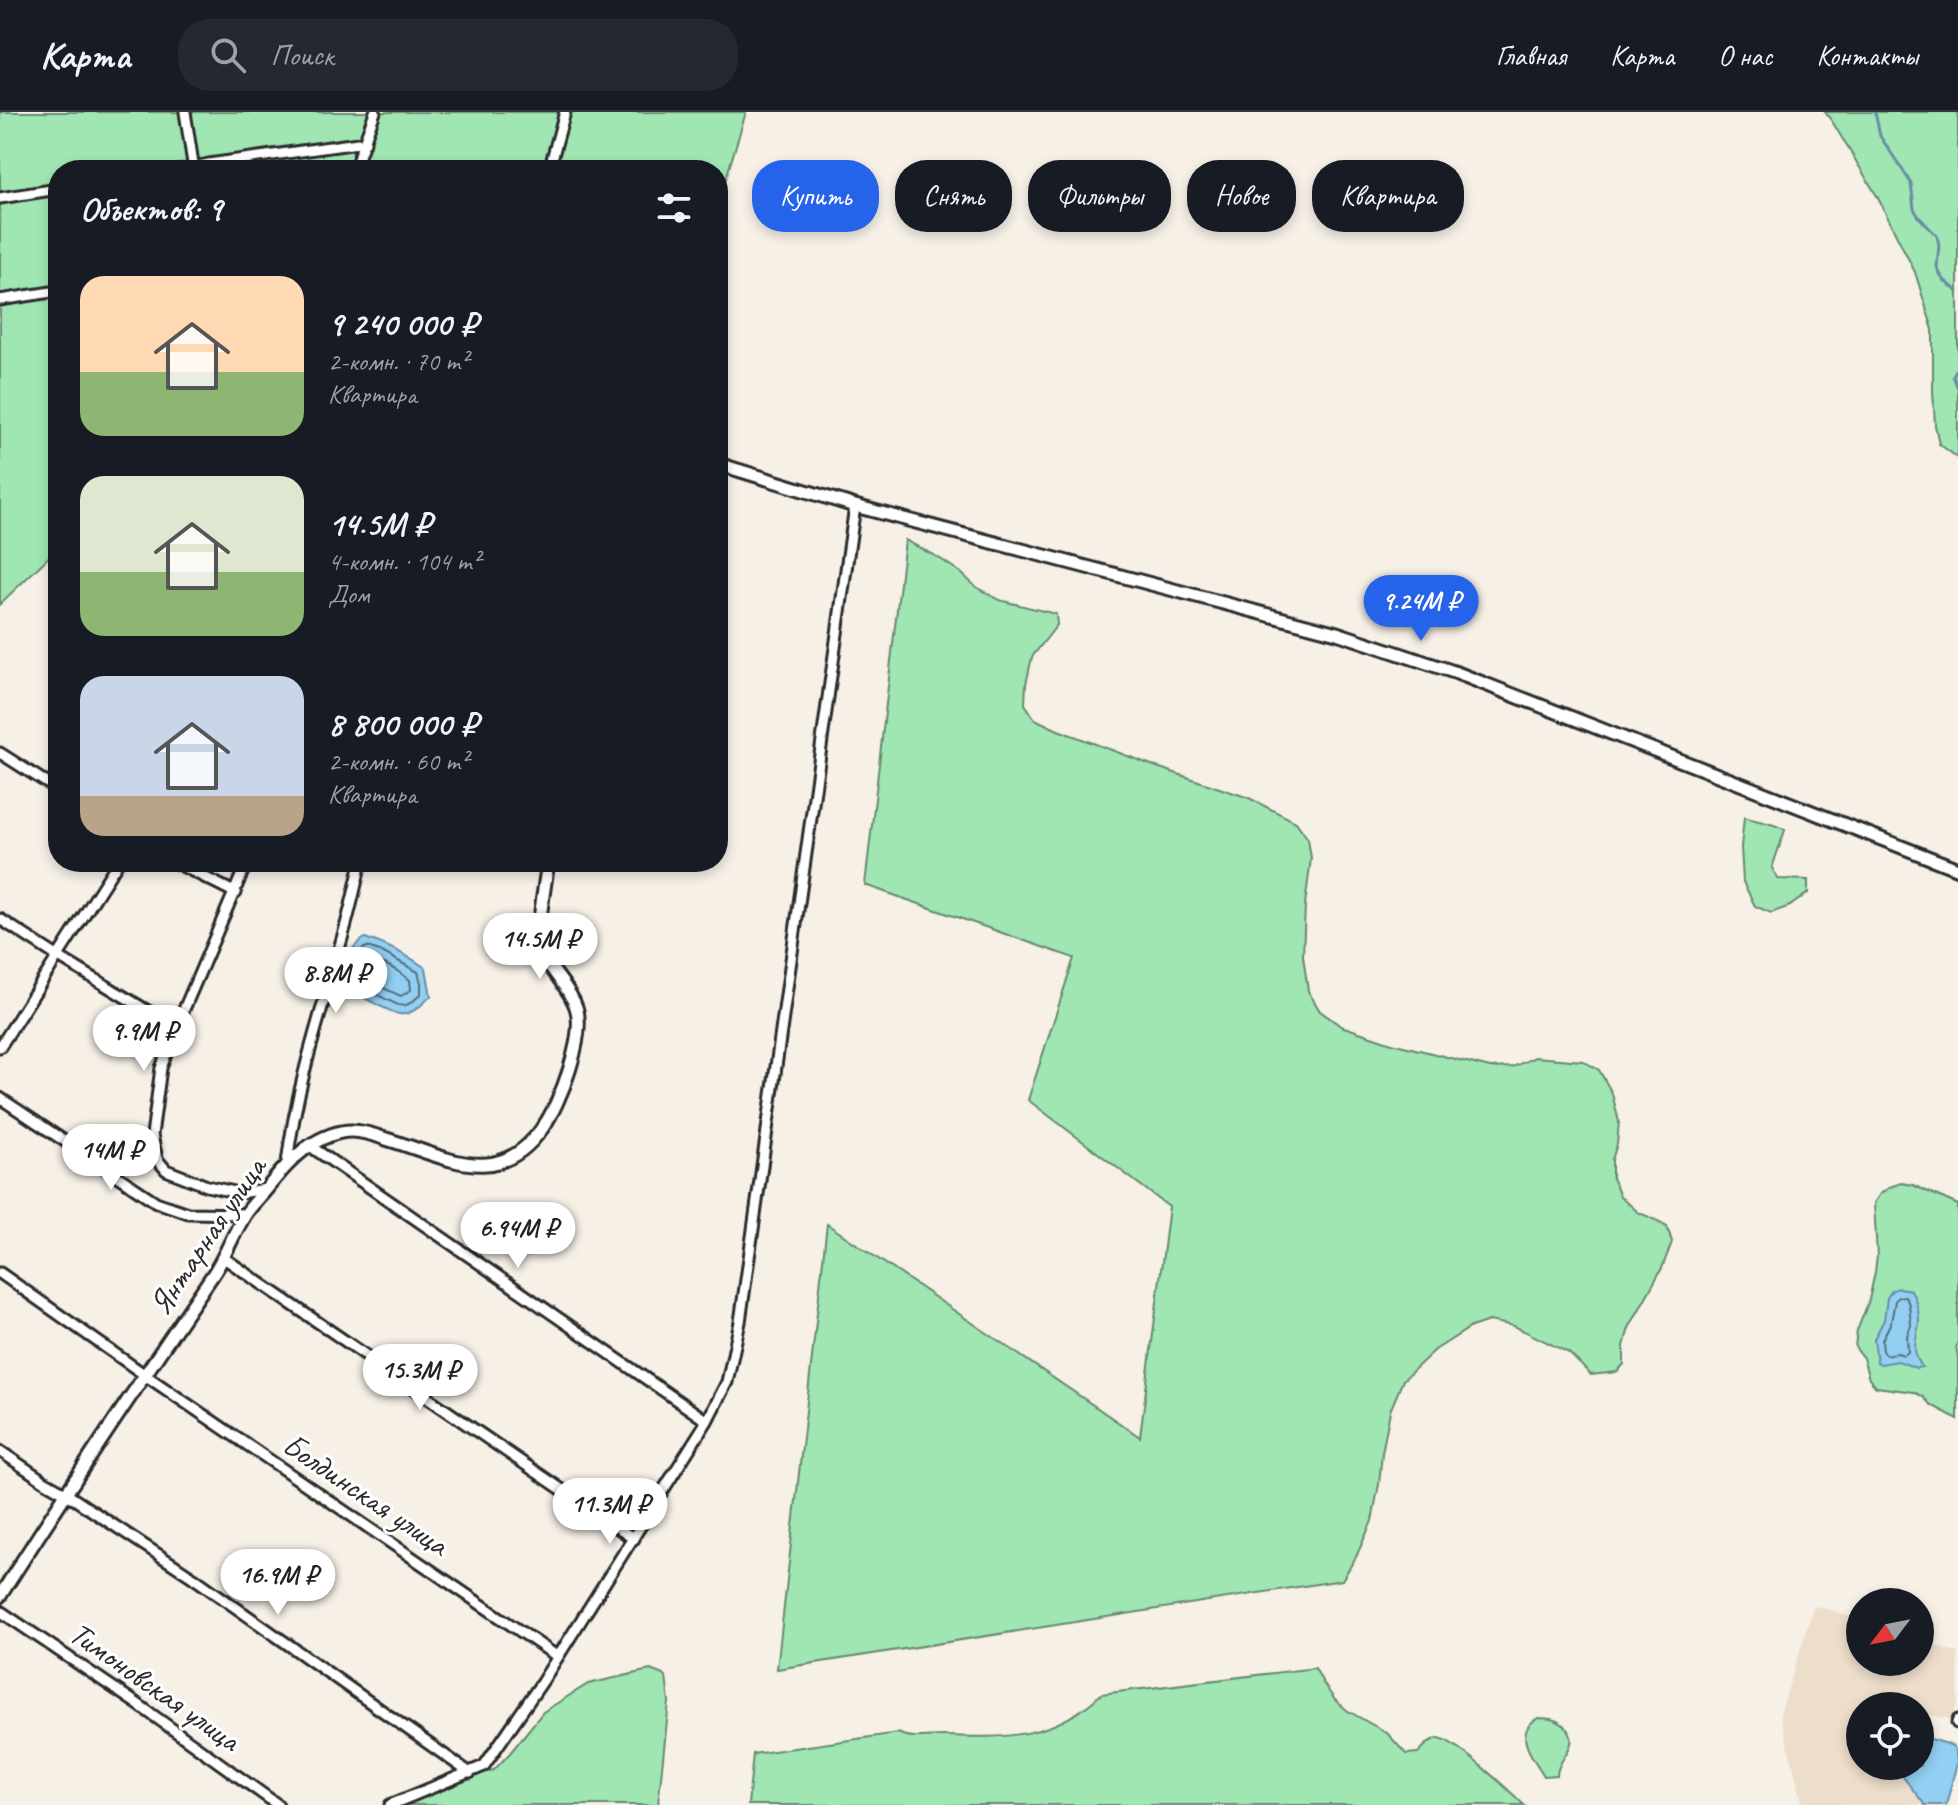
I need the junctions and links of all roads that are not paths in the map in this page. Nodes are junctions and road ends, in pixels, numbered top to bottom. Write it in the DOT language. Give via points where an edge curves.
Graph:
graph roads {
  1 [pos="185,112"];
  2 [pos="375,112"];
  3 [pos="565,112"];
  4 [pos="365,142"];
  5 [pos="192,160"];
  6 [pos="237,160"];
  7 [pos="358,160"];
  8 [pos="552,160"];
  9 [pos="48,191"];
  10 [pos="0,198"];
  11 [pos="48,293"];
  12 [pos="0,300"];
  13 [pos="728,467"];
  14 [pos="855,506"];
  15 [pos="0,753"];
  16 [pos="48,784"];
  17 [pos="1958,869"];
  18 [pos="112,872"];
  19 [pos="194,872"];
  20 [pos="243,872"];
  21 [pos="359,872"];
  22 [pos="547,872"];
  23 [pos="236,893"];
  24 [pos="0,919"];
  25 [pos="57,956"];
  26 [pos="176,1028"];
  27 [pos="0,1047"];
  28 [pos="0,1098"];
  29 [pos="310,1146"];
  30 [pos="287,1163"];
  31 [pos="267,1189"];
  32 [pos="246,1214"];
  33 [pos="224,1258"];
  34 [pos="0,1273"];
  35 [pos="145,1375"];
  36 [pos="707,1421"];
  37 [pos="0,1451"];
  38 [pos="65,1493"];
  39 [pos="634,1539"];
  40 [pos="0,1596"];
  41 [pos="0,1611"];
  42 [pos="558,1657"];
  43 [pos="470,1773"];
  44 [pos="278,1805"];
  45 [pos="390,1805"];
  1 -- 5 [label="street"];
  2 -- 4 [label="street"];
  3 -- 8 [label="street"];
  4 -- 6 [label="street"];
  4 -- 7 [label="street"];
  9 -- 10 [label="street"];
  11 -- 12 [label="street"];
  13 -- 14 [label="street"];
  14 -- 17 [label="street" via="1337,633 1457,673"];
  14 -- 36 [label="street" via="740,1322 727,1382"];
  15 -- 16 [label="street"];
  18 -- 25 [label="street"];
  19 -- 23 [label="street"];
  20 -- 23 [label="street"];
  21 -- 30 [label="street" via="295,1104"];
  22 -- 29 [label="street, Янтарная улица" via="538,943 578,1010 577,1035 556,1106 530,1145 508,1160 483,1166 349,1131"];
  23 -- 26 [label="street"];
  24 -- 25 [label="street"];
  25 -- 26 [label="street"];
  25 -- 27 [label="street"];
  26 -- 31 [label="street" via="155,1101 152,1135 157,1159 166,1170 207,1186 239,1193"];
  28 -- 32 [label="street" via="156,1202 188,1213"];
  29 -- 30 [label="street, Янтарная улица"];
  29 -- 36 [label="street"];
  30 -- 31 [label="street, Янтарная улица"];
  31 -- 32 [label="street, Янтарная улица"];
  32 -- 33 [label="street, Янтарная улица"];
  33 -- 35 [label="street, Янтарная улица"];
  33 -- 39 [label="street"];
  34 -- 35 [label="street, Болдинская улица"];
  35 -- 38 [label="street, Янтарная улица"];
  35 -- 42 [label="street, Болдинская улица"];
  36 -- 39 [label="street"];
  37 -- 38 [label="street"];
  38 -- 40 [label="street, Янтарная улица"];
  38 -- 43 [label="street"];
  39 -- 42 [label="street"];
  41 -- 44 [label="street, Тимоновская улица"];
  42 -- 43 [label="street" via="484,1766"];
  43 -- 45 [label="street"];
}
